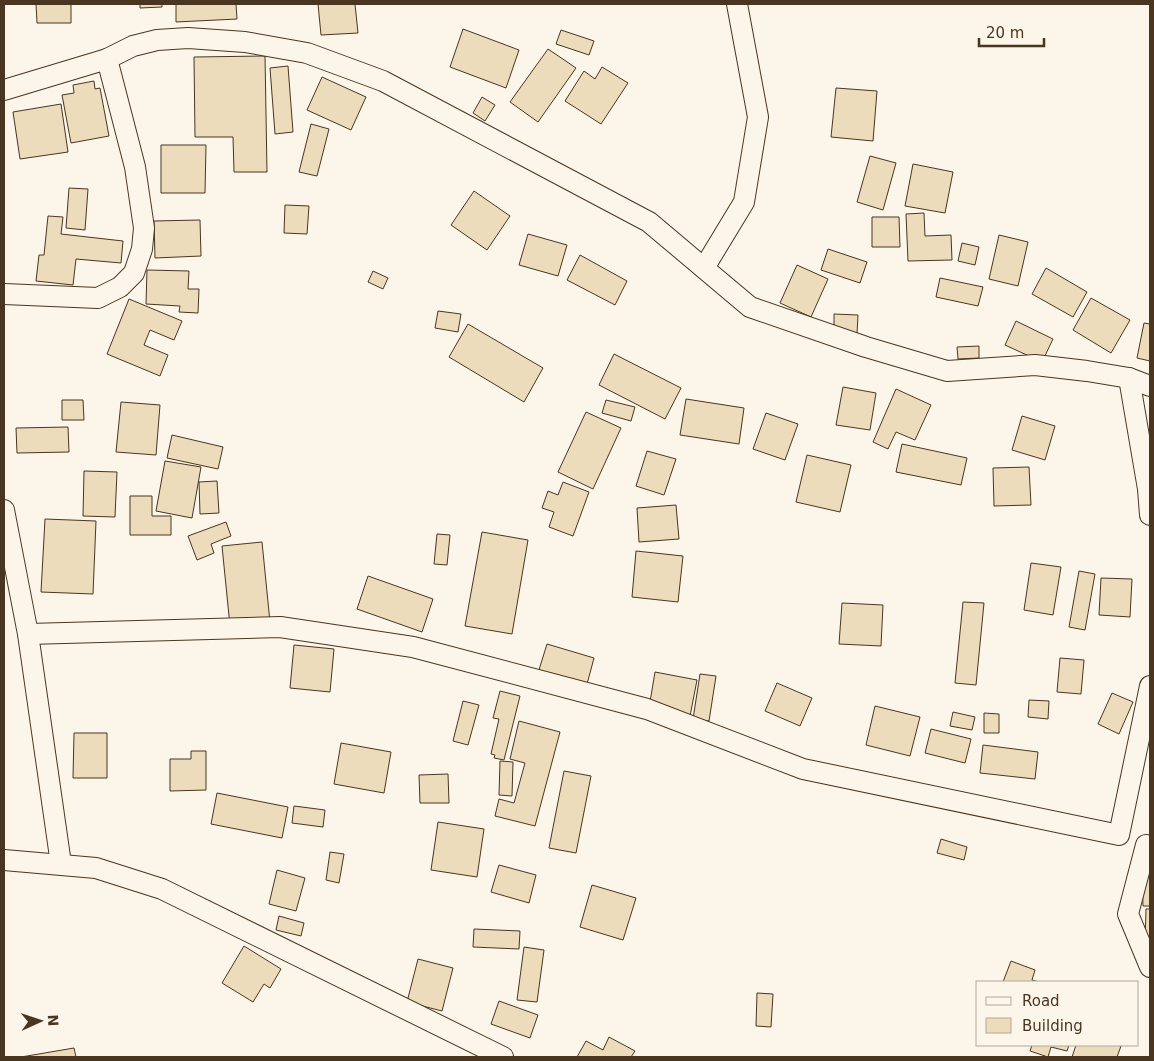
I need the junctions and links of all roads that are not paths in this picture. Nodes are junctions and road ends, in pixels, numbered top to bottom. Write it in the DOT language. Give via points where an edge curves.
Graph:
graph roads {
  1 [pos="737,4"];
  2 [pos="107,59"];
  3 [pos="4,90"];
  4 [pos="704,268"];
  5 [pos="4,294"];
  6 [pos="1129,378"];
  7 [pos="1150,386"];
  8 [pos="4,510"];
  9 [pos="1150,515"];
  10 [pos="28,634"];
  11 [pos="1150,686"];
  12 [pos="1118,835"];
  13 [pos="1148,846"];
  14 [pos="4,860"];
  15 [pos="61,864"];
  16 [pos="1150,967"];
  17 [pos="503,1057"];
  1 -- 4 [label="street" via="758,117 744,202"];
  2 -- 3 [label="street"];
  2 -- 4 [label="street" via="133,46 156,40 188,38 245,42 307,53 383,81 649,222"];
  2 -- 5 [label="street" via="135,167 144,228 142,249 134,273 120,287 98,298"];
  4 -- 6 [label="street" via="750,307 947,371 1035,365"];
  6 -- 7 [label="street"];
  6 -- 9 [label="street"];
  8 -- 10 [label="street"];
  10 -- 12 [label="street" via="280,627 413,647 647,709 803,769"];
  10 -- 15 [label="street"];
  11 -- 12 [label="street"];
  12 -- 13 [label="street"];
  13 -- 16 [label="street" via="1128,914"];
  14 -- 15 [label="street"];
  15 -- 17 [label="street" via="96,868 162,890"];
}
